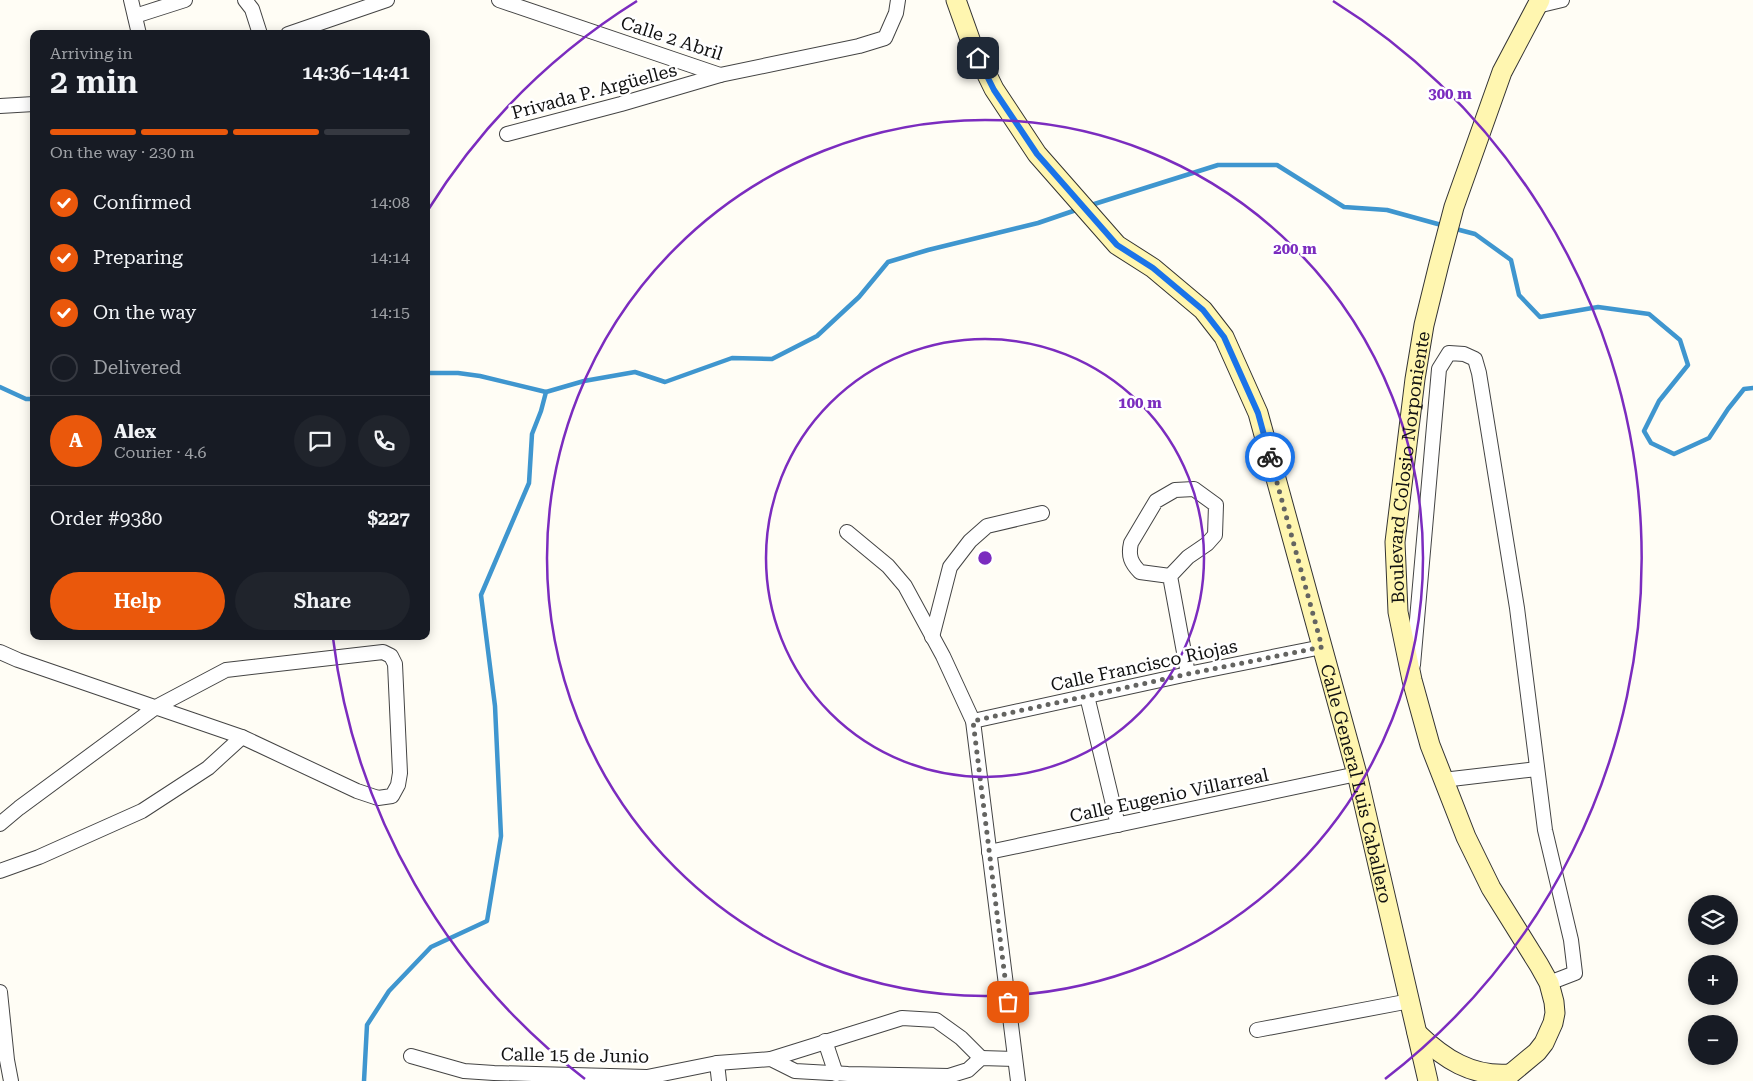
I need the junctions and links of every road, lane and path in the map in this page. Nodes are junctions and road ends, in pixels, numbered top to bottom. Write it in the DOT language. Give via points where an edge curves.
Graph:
graph roads {
  1 [pos="131,0"];
  2 [pos="185,0"];
  3 [pos="244,0"];
  4 [pos="387,0"];
  5 [pos="498,0"];
  6 [pos="898,0"];
  7 [pos="956,0"];
  8 [pos="1562,0"];
  9 [pos="1538,3"];
  10 [pos="135,16"];
  11 [pos="138,30"];
  12 [pos="259,30"];
  13 [pos="300,30"];
  14 [pos="720,75"];
  15 [pos="30,104"];
  16 [pos="0,106"];
  17 [pos="507,134"];
  18 [pos="1042,512"];
  19 [pos="847,532"];
  20 [pos="1170,576"];
  21 [pos="932,637"];
  22 [pos="1322,647"];
  23 [pos="0,652"];
  24 [pos="1188,674"];
  25 [pos="1412,680"];
  26 [pos="1087,696"];
  27 [pos="156,707"];
  28 [pos="973,721"];
  29 [pos="242,738"];
  30 [pos="1537,769"];
  31 [pos="1357,774"];
  32 [pos="1444,780"];
  33 [pos="0,824"];
  34 [pos="1118,825"];
  35 [pos="989,852"];
  36 [pos="0,871"];
  37 [pos="1549,982"];
  38 [pos="0,992"];
  39 [pos="1410,1001"];
  40 [pos="1257,1030"];
  41 [pos="1417,1033"];
  42 [pos="825,1041"];
  43 [pos="411,1056"];
  44 [pos="981,1058"];
  45 [pos="1015,1058"];
  46 [pos="771,1059"];
  47 [pos="717,1063"];
  48 [pos="836,1074"];
  49 [pos="464,1076"];
  50 [pos="1506,1078"];
  51 [pos="648,1079"];
  52 [pos="12,1081"];
  53 [pos="719,1081"];
  54 [pos="1018,1081"];
  55 [pos="1428,1081"];
  1 -- 10 [label="street"];
  2 -- 10 [label="street"];
  3 -- 12 [label="street" via="252,9"];
  4 -- 13 [label="street"];
  5 -- 14 [label="street, Calle 2 Abril"];
  6 -- 14 [label="street, Calle 2 Abril" via="886,38"];
  7 -- 22 [label="main road, Calle General Luis Caballero" via="970,42 994,90 1037,154 1117,245 1153,268 1203,310 1224,337 1258,413"];
  8 -- 9 [label="street"];
  9 -- 25 [label="main road, Boulevard Colosio Norponiente" via="1502,72 1454,207 1424,325 1396,542 1398,612"];
  10 -- 11 [label="street"];
  14 -- 17 [label="street, Privada P. Argüelles"];
  15 -- 16 [label="street"];
  18 -- 21 [label="street" via="988,526 970,541 950,567"];
  19 -- 21 [label="street" via="888,566 905,586"];
  20 -- 20 [label="street" via="1216,535 1216,506 1194,490 1175,490 1156,501 1129,551 1130,560 1140,572"];
  20 -- 24 [label="street"];
  21 -- 28 [label="street"];
  22 -- 24 [label="street, Calle Francisco Riojas"];
  22 -- 31 [label="main road, Calle General Luis Caballero"];
  23 -- 27 [label="street"];
  24 -- 26 [label="street, Calle Francisco Riojas"];
  25 -- 30 [label="street" via="1439,369 1449,353 1464,354 1475,359 1479,374 1517,608"];
  25 -- 32 [label="main road, Boulevard Colosio Norponiente" via="1430,745"];
  26 -- 28 [label="street, Calle Francisco Riojas"];
  26 -- 34 [label="street"];
  27 -- 29 [label="street"];
  27 -- 29 [label="street" via="226,670 383,652 395,664 400,773 392,796 378,798 356,791"];
  27 -- 33 [label="street"];
  28 -- 35 [label="street"];
  29 -- 36 [label="street" via="208,768 142,811"];
  30 -- 32 [label="street"];
  30 -- 37 [label="street" via="1544,830 1575,973"];
  31 -- 34 [label="street, Calle Eugenio Villarreal"];
  31 -- 39 [label="main road, Calle General Luis Caballero"];
  32 -- 37 [label="main road, Boulevard Colosio Norponiente" via="1466,837 1491,888"];
  34 -- 35 [label="street, Calle Eugenio Villarreal"];
  35 -- 45 [label="street"];
  37 -- 50 [label="main road, Boulevard Colosio Norponiente" via="1555,1013 1549,1034 1537,1052"];
  38 -- 52 [label="street"];
  39 -- 40 [label="street"];
  39 -- 41 [label="main road, Calle General Luis Caballero"];
  41 -- 50 [label="main road" via="1431,1047 1470,1070"];
  41 -- 55 [label="main road, Calle General Luis Caballero"];
  42 -- 44 [label="street, Calle 15 de Junio" via="902,1018 936,1020"];
  42 -- 46 [label="street, Calle 15 de Junio"];
  42 -- 48 [label="street"];
  43 -- 49 [label="street, Calle 15 de Junio"];
  44 -- 45 [label="street"];
  44 -- 48 [label="street" via="968,1070 948,1076"];
  45 -- 54 [label="street"];
  46 -- 47 [label="street, Calle 15 de Junio"];
  46 -- 48 [label="street" via="795,1071"];
  47 -- 51 [label="street, Calle 15 de Junio"];
  47 -- 53 [label="street"];
  49 -- 51 [label="street, Calle 15 de Junio" via="494,1073"];
}
